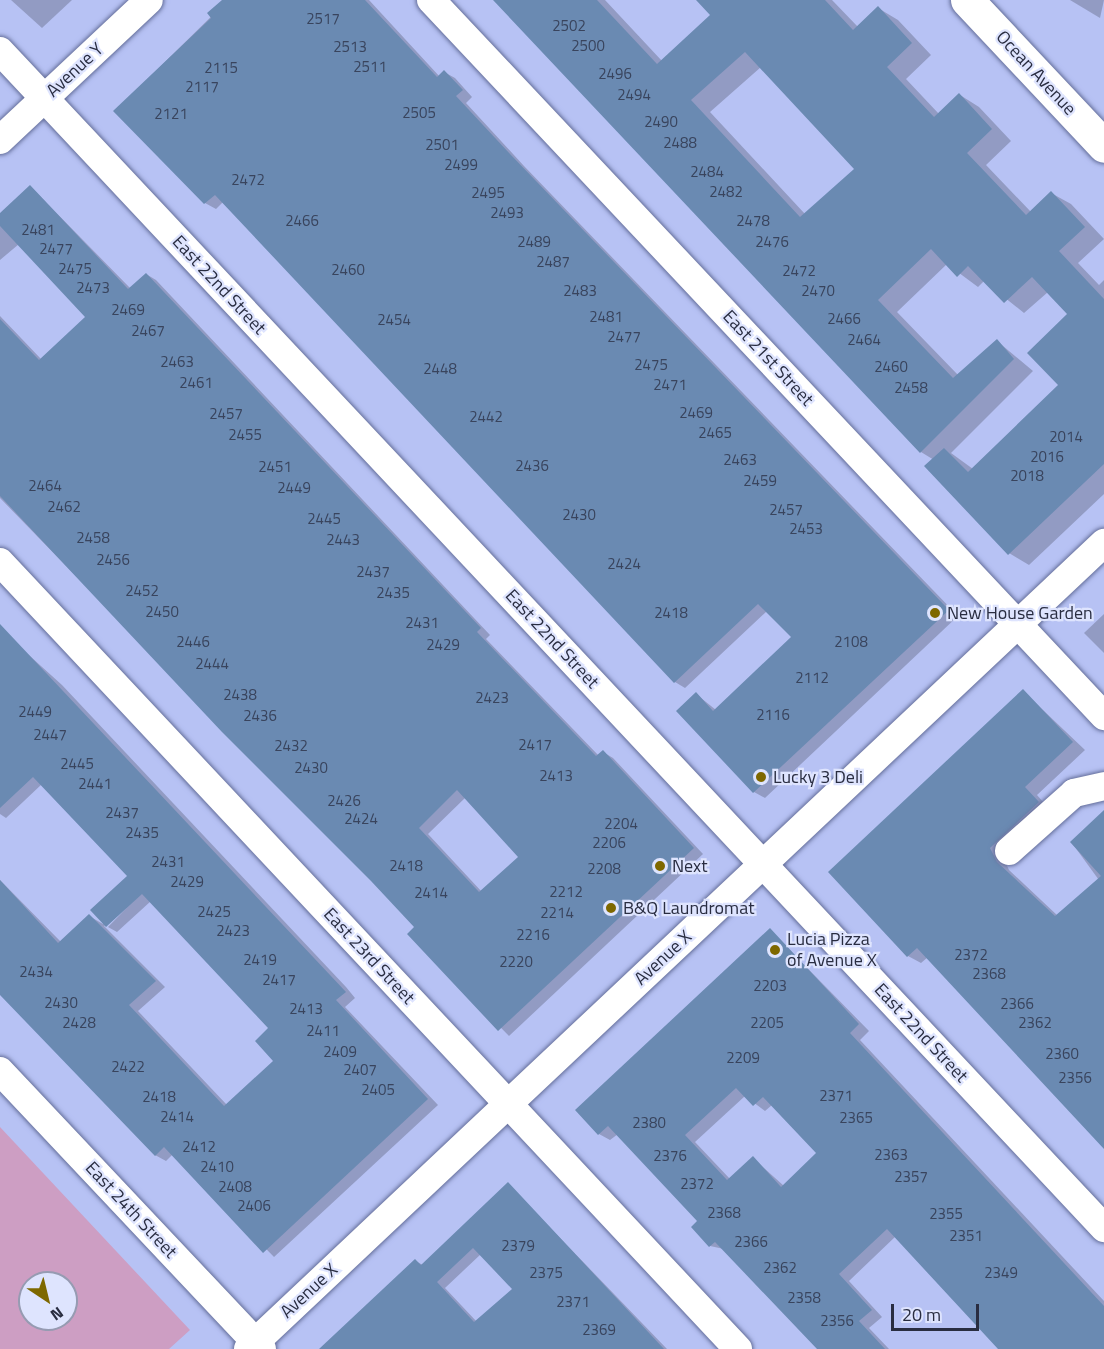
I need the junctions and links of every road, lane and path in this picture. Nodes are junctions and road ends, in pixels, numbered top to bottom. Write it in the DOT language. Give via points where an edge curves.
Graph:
graph roads {
  1 [pos="149,0"];
  2 [pos="431,0"];
  3 [pos="967,0"];
  4 [pos="0,51"];
  5 [pos="45,98"];
  6 [pos="0,140"];
  7 [pos="1104,146"];
  8 [pos="1104,543"];
  9 [pos="0,562"];
  10 [pos="1018,624"];
  11 [pos="1104,716"];
  12 [pos="1104,786"];
  13 [pos="1009,851"];
  14 [pos="763,864"];
  15 [pos="0,1071"];
  16 [pos="508,1104"];
  17 [pos="1104,1228"];
  18 [pos="255,1347"];
  19 [pos="738,1349"];
  1 -- 5 [label="street, Avenue Y"];
  2 -- 10 [label="street, East 21st Street"];
  3 -- 7 [label="main road, Ocean Avenue"];
  4 -- 5 [label="street, East 22nd Street"];
  5 -- 6 [label="street, Avenue Y"];
  5 -- 14 [label="street, East 22nd Street"];
  8 -- 10 [label="street, Avenue X"];
  9 -- 16 [label="street, East 23rd Street"];
  10 -- 11 [label="street, East 21st Street"];
  10 -- 14 [label="street, Avenue X"];
  12 -- 13 [label="street" via="1074,793"];
  14 -- 16 [label="street, Avenue X"];
  14 -- 17 [label="street, East 22nd Street"];
  15 -- 18 [label="street, East 24th Street"];
  16 -- 18 [label="street, Avenue X"];
  16 -- 19 [label="street, East 23rd Street"];
}
